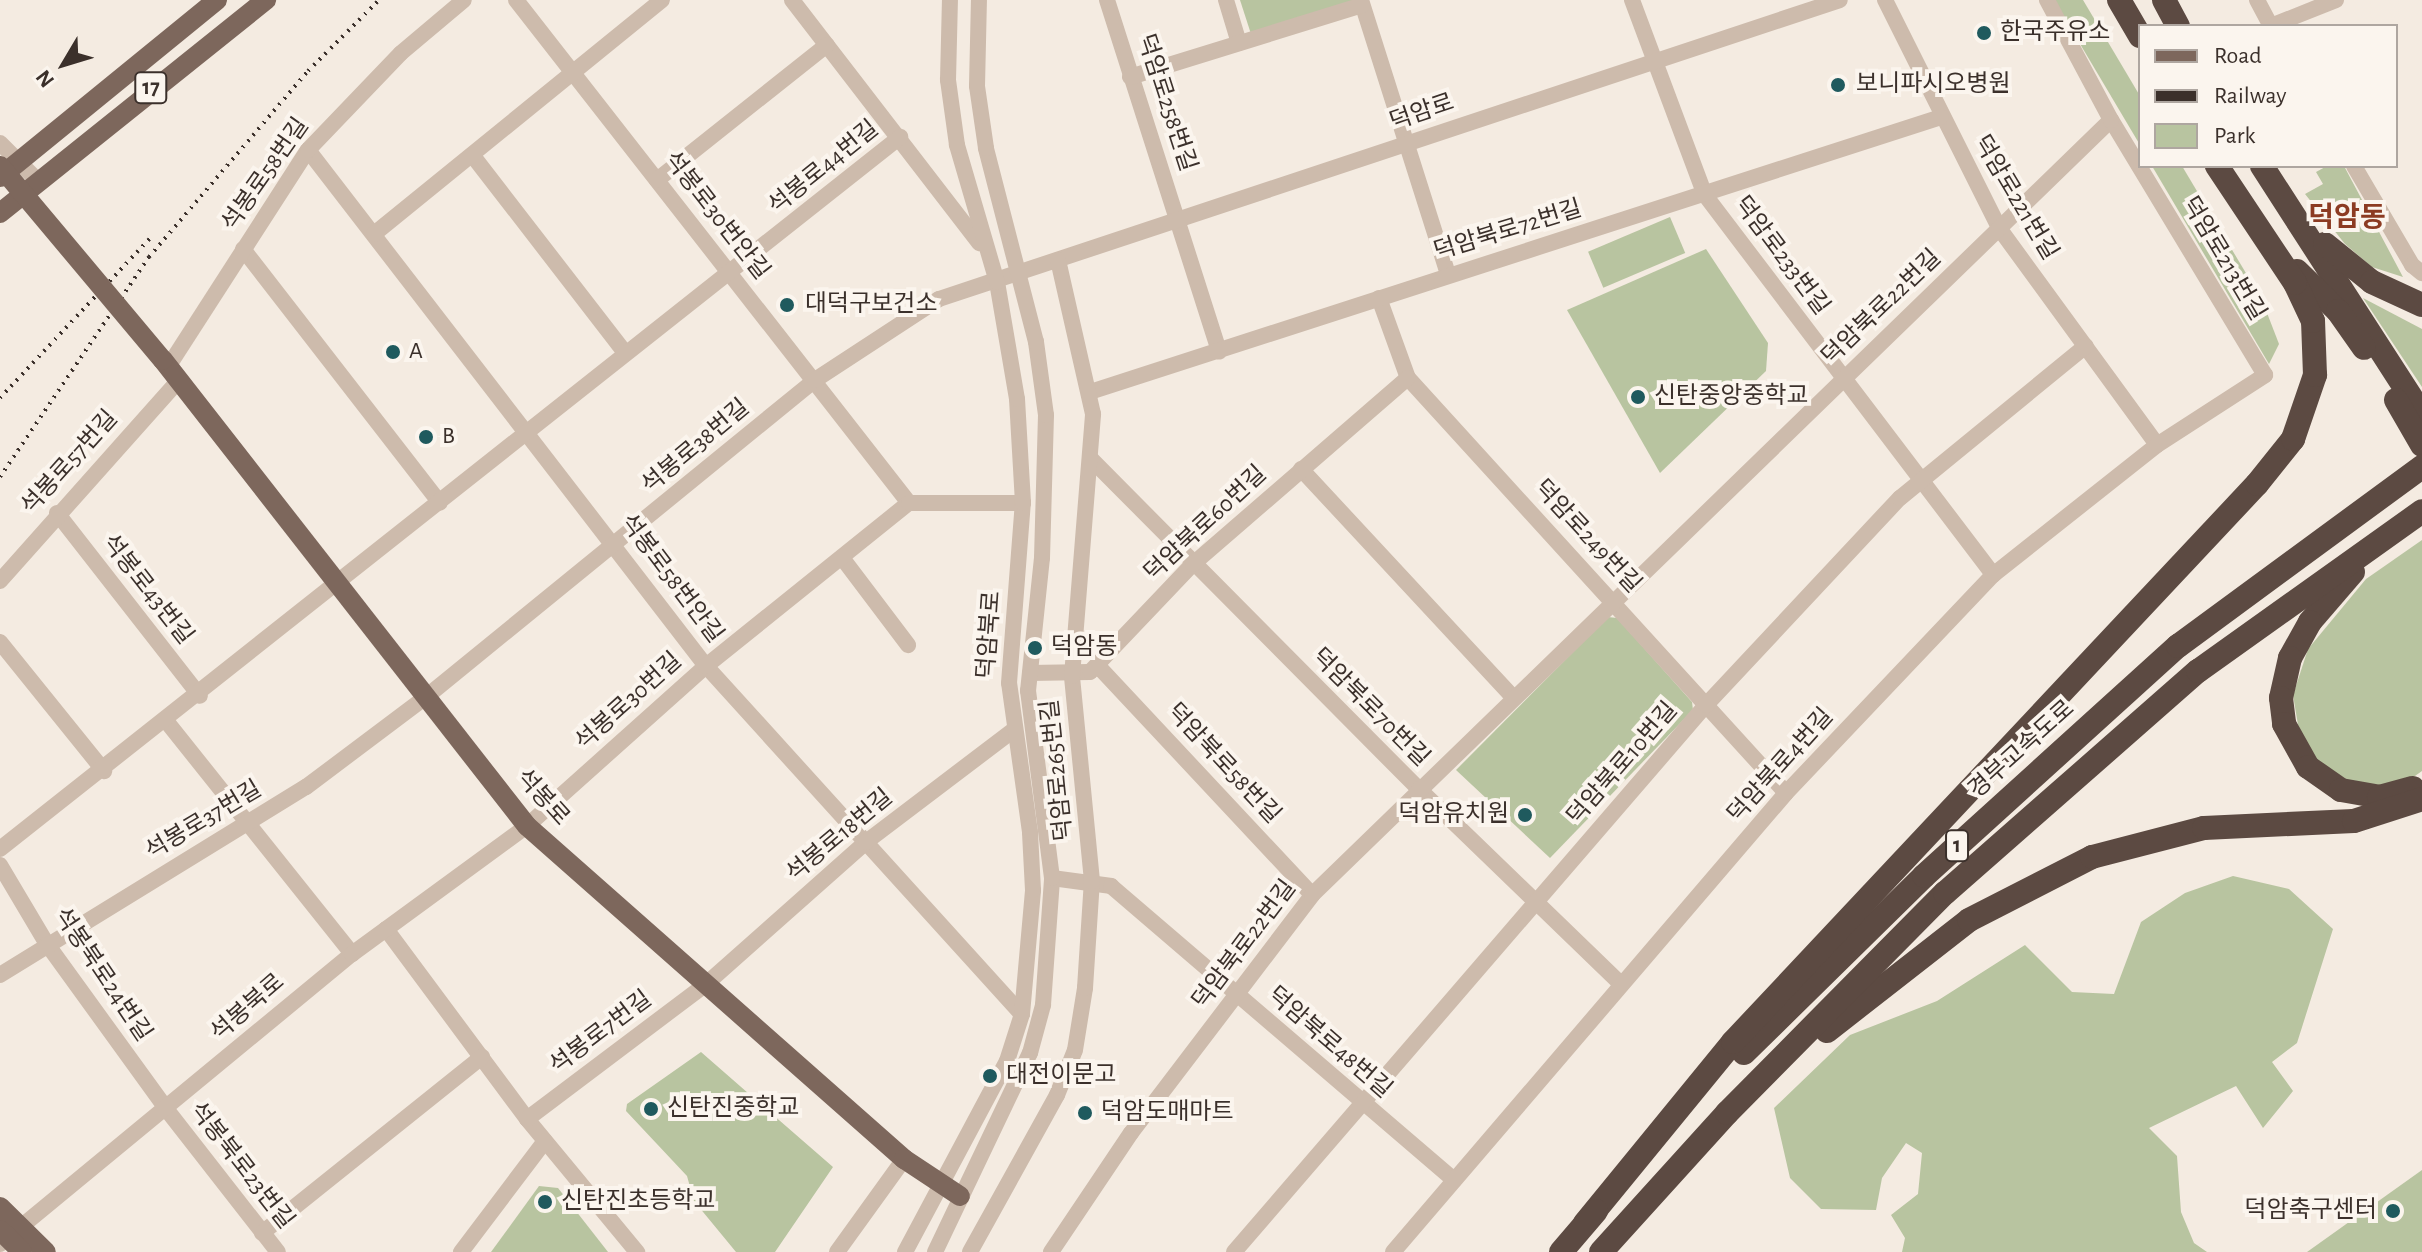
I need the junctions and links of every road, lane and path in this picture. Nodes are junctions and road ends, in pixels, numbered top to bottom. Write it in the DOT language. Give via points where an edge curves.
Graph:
graph roads {
  1 [pos="266,0"];
  2 [pos="464,0"];
  3 [pos="516,0"];
  4 [pos="662,0"];
  5 [pos="792,0"];
  6 [pos="950,0"];
  7 [pos="979,0"];
  8 [pos="1107,0"];
  9 [pos="1226,0"];
  10 [pos="1632,0"];
  11 [pos="1840,0"];
  12 [pos="1885,0"];
  13 [pos="2047,0"];
  14 [pos="2119,0"];
  15 [pos="2164,0"];
  16 [pos="2257,0"];
  17 [pos="2336,0"];
  18 [pos="208,3"];
  19 [pos="1362,3"];
  20 [pos="2177,24"];
  21 [pos="2270,24"];
  22 [pos="2276,24"];
  23 [pos="2138,33"];
  24 [pos="1239,43"];
  25 [pos="827,45"];
  26 [pos="146,56"];
  27 [pos="1653,61"];
  28 [pos="572,73"];
  29 [pos="1130,77"];
  30 [pos="130,105"];
  31 [pos="1941,117"];
  32 [pos="2111,120"];
  33 [pos="900,137"];
  34 [pos="0,143"];
  35 [pos="1408,144"];
  36 [pos="308,150"];
  37 [pos="473,156"];
  38 [pos="9,163"];
  39 [pos="2138,165"];
  40 [pos="2140,168"];
  41 [pos="2218,168"];
  42 [pos="2263,168"];
  43 [pos="2355,168"];
  44 [pos="0,177"];
  45 [pos="37,180"];
  46 [pos="657,180"];
  47 [pos="1705,195"];
  48 [pos="3,203"];
  49 [pos="2294,214"];
  50 [pos="1180,222"];
  51 [pos="2254,225"];
  52 [pos="1999,228"];
  53 [pos="374,234"];
  54 [pos="243,249"];
  55 [pos="987,253"];
  56 [pos="1058,260"];
  57 [pos="2422,273"];
  58 [pos="1448,274"];
  59 [pos="731,275"];
  60 [pos="1020,275"];
  61 [pos="997,282"];
  62 [pos="1379,298"];
  63 [pos="2422,305"];
  64 [pos="2086,346"];
  65 [pos="1219,352"];
  66 [pos="625,353"];
  67 [pos="170,369"];
  68 [pos="2265,375"];
  69 [pos="1408,378"];
  70 [pos="1844,378"];
  71 [pos="815,380"];
  72 [pos="1090,392"];
  73 [pos="2422,414"];
  74 [pos="528,431"];
  75 [pos="2157,445"];
  76 [pos="2422,445"];
  77 [pos="1091,459"];
  78 [pos="2422,467"];
  79 [pos="1301,469"];
  80 [pos="1918,481"];
  81 [pos="440,503"];
  82 [pos="909,503"];
  83 [pos="1023,503"];
  84 [pos="57,513"];
  85 [pos="2418,514"];
  86 [pos="615,545"];
  87 [pos="843,559"];
  88 [pos="1193,564"];
  89 [pos="1993,575"];
  90 [pos="0,581"];
  91 [pos="339,586"];
  92 [pos="1613,599"];
  93 [pos="0,642"];
  94 [pos="908,645"];
  95 [pos="706,666"];
  96 [pos="1098,666"];
  97 [pos="1030,673"];
  98 [pos="1072,676"];
  99 [pos="200,696"];
  100 [pos="1512,696"];
  101 [pos="426,697"];
  102 [pos="1706,705"];
  103 [pos="167,722"];
  104 [pos="1012,731"];
  105 [pos="104,771"];
  106 [pos="2422,783"];
  107 [pos="1419,789"];
  108 [pos="1786,793"];
  109 [pos="2422,799"];
  110 [pos="248,823"];
  111 [pos="527,826"];
  112 [pos="866,842"];
  113 [pos="0,849"];
  114 [pos="0,865"];
  115 [pos="1052,878"];
  116 [pos="1092,881"];
  117 [pos="1312,895"];
  118 [pos="1537,900"];
  119 [pos="386,929"];
  120 [pos="47,944"];
  121 [pos="352,954"];
  122 [pos="0,975"];
  123 [pos="1621,984"];
  124 [pos="705,985"];
  125 [pos="1238,997"];
  126 [pos="1022,1014"];
  127 [pos="482,1057"];
  128 [pos="1364,1105"];
  129 [pos="167,1110"];
  130 [pos="527,1119"];
  131 [pos="545,1141"];
  132 [pos="1702,1141"];
  133 [pos="904,1159"];
  134 [pos="1454,1180"];
  135 [pos="940,1184"];
  136 [pos="960,1196"];
  137 [pos="0,1207"];
  138 [pos="1585,1223"];
  139 [pos="262,1233"];
  140 [pos="11,1238"];
  141 [pos="46,1252"];
  142 [pos="278,1252"];
  143 [pos="461,1252"];
  144 [pos="637,1252"];
  145 [pos="837,1252"];
  146 [pos="905,1252"];
  147 [pos="935,1252"];
  148 [pos="970,1252"];
  149 [pos="1051,1252"];
  150 [pos="1234,1252"];
  151 [pos="1393,1252"];
  152 [pos="1561,1252"];
  153 [pos="1601,1252"];
  1 -- 30 [label="main road, 17"];
  2 -- 36 [label="street, 석봉로58번길" via="401,53"];
  3 -- 28 [label="street, 석봉로30번안길"];
  4 -- 28 [label="street"];
  5 -- 25 [label="street"];
  6 -- 55 [label="street, 덕암북로" via="948,80 957,145"];
  7 -- 60 [label="street, 덕암북로" via="977,86 986,148"];
  8 -- 29 [label="street, 덕암로258번길"];
  9 -- 24 [label="street"];
  10 -- 27 [label="street, 덕암로233번길"];
  11 -- 27 [label="street, 덕암로"];
  12 -- 31 [label="street, 덕암로221번길"];
  13 -- 32 [label="street, 덕암로213번길"];
  14 -- 23 [label="highway"];
  15 -- 20 [label="highway"];
  16 -- 21 [label="street"];
  17 -- 22 [label="street"];
  18 -- 26 [label="main road, 17"];
  19 -- 24 [label="street"];
  19 -- 35 [label="street"];
  24 -- 29 [label="street"];
  25 -- 33 [label="street"];
  25 -- 46 [label="street"];
  26 -- 30 [label="main road" via="135,80 119,93 117,100"];
  26 -- 38 [label="main road, 17"];
  27 -- 35 [label="street, 덕암로"];
  27 -- 47 [label="street, 덕암로233번길"];
  28 -- 37 [label="street"];
  28 -- 46 [label="street, 석봉로30번안길"];
  29 -- 50 [label="street, 덕암로258번길"];
  30 -- 45 [label="main road, 17"];
  31 -- 47 [label="street, 덕암북로72번길"];
  31 -- 52 [label="street, 덕암로221번길"];
  32 -- 39 [label="street, 덕암로213번길"];
  32 -- 52 [label="street, 덕암북로22번길"];
  33 -- 55 [label="street, 석봉로44번길"];
  33 -- 59 [label="street, 석봉로44번길"];
  34 -- 38 [label="street"];
  35 -- 50 [label="street, 덕암로"];
  35 -- 58 [label="street"];
  36 -- 53 [label="street, 석봉로58번안길"];
  36 -- 54 [label="street, 석봉로58번길"];
  37 -- 53 [label="street"];
  37 -- 66 [label="street"];
  38 -- 44 [label="main road, 17"];
  38 -- 45 [label="street"];
  38 -- 67 [label="main road, 석봉로, bridge"];
  40 -- 68 [label="street, 덕암로213번길"];
  41 -- 51 [label="highway"];
  42 -- 49 [label="highway"];
  43 -- 57 [label="street" via="2412,265"];
  45 -- 48 [label="main road, 17"];
  46 -- 59 [label="street, 석봉로30번안길"];
  47 -- 58 [label="street, 덕암북로72번길"];
  47 -- 70 [label="street, 덕암로233번길"];
  49 -- 63 [label="highway" via="2355,270"];
  49 -- 73 [label="highway"];
  50 -- 56 [label="street, 덕암로"];
  50 -- 65 [label="street, 덕암로258번길"];
  51 -- 76 [label="highway" via="2352,329"];
  51 -- 138 [label="highway" via="2303,296 2316,334 2315,375 2293,439 2257,484 1733,1042"];
  52 -- 64 [label="street, 덕암로221번길"];
  52 -- 70 [label="street, 덕암북로22번길"];
  53 -- 74 [label="street, 석봉로58번안길"];
  54 -- 67 [label="street, 석봉로58번길"];
  54 -- 81 [label="street"];
  55 -- 61 [label="street, 덕암북로"];
  56 -- 60 [label="street, 덕암로"];
  56 -- 72 [label="street, 덕암로265번길"];
  58 -- 62 [label="street, 덕암북로72번길"];
  59 -- 66 [label="street, 석봉로44번길"];
  59 -- 71 [label="street, 석봉로30번안길"];
  60 -- 61 [label="street, 석봉로38번길"];
  60 -- 97 [label="street, 덕암북로" via="1046,415 1042,558"];
  61 -- 71 [label="street, 석봉로38번길" via="939,299"];
  61 -- 83 [label="street, 덕암북로" via="1017,399"];
  62 -- 65 [label="street, 덕암북로72번길"];
  62 -- 69 [label="street, 덕암로249번길"];
  64 -- 75 [label="street, 덕암로221번길"];
  64 -- 80 [label="street, 덕암북로10번길"];
  65 -- 72 [label="street, 덕암북로72번길"];
  66 -- 74 [label="street, 석봉로44번길"];
  67 -- 84 [label="street, 석봉로57번길"];
  67 -- 91 [label="main road, 석봉로"];
  68 -- 75 [label="street, 덕암북로4번길"];
  69 -- 79 [label="street, 덕암북로60번길"];
  69 -- 92 [label="street, 덕암로249번길"];
  70 -- 80 [label="street, 덕암로233번길"];
  70 -- 92 [label="street, 덕암북로22번길"];
  71 -- 82 [label="street, 석봉로30번안길"];
  71 -- 86 [label="street, 석봉로38번길"];
  72 -- 77 [label="street, 덕암로265번길"];
  74 -- 81 [label="street, 석봉로44번길"];
  74 -- 86 [label="street, 석봉로58번안길"];
  75 -- 89 [label="street, 덕암북로4번길"];
  77 -- 88 [label="street, 덕암북로70번길"];
  77 -- 98 [label="street, 덕암로265번길"];
  78 -- 138 [label="highway, 경부고속도로 / 1" via="2178,646 1935,866 1704,1092"];
  79 -- 88 [label="street, 덕암북로60번길"];
  79 -- 100 [label="street"];
  80 -- 89 [label="street, 덕암로233번길"];
  80 -- 102 [label="street, 덕암북로10번길"];
  81 -- 91 [label="street, 석봉로44번길"];
  82 -- 83 [label="street"];
  82 -- 87 [label="street, 석봉로30번길"];
  83 -- 104 [label="street, 덕암북로" via="1009,683"];
  84 -- 90 [label="street, 석봉로57번길"];
  84 -- 99 [label="street, 석봉로43번길"];
  85 -- 106 [label="highway" via="2366,559 2303,634 2285,672 2282,711 2300,757 2341,790 2379,797"];
  85 -- 132 [label="highway, 1" via="2198,671 1956,883"];
  86 -- 95 [label="street, 석봉로58번안길"];
  86 -- 101 [label="street, 석봉로38번길"];
  87 -- 94 [label="street"];
  87 -- 95 [label="street, 석봉로30번길"];
  88 -- 96 [label="street, 덕암북로60번길"];
  88 -- 107 [label="street, 덕암북로70번길"];
  89 -- 108 [label="street, 덕암북로4번길"];
  91 -- 99 [label="street"];
  91 -- 101 [label="main road, 석봉로"];
  92 -- 100 [label="street, 덕암북로22번길"];
  92 -- 102 [label="street, 덕암로249번길"];
  93 -- 105 [label="street"];
  95 -- 111 [label="street, 석봉로30번길"];
  95 -- 112 [label="street, 석봉로58번안길"];
  96 -- 98 [label="street, 덕암북로60번길"];
  96 -- 117 [label="street, 덕암북로58번길"];
  97 -- 98 [label="street, 덕암북로60번길"];
  97 -- 115 [label="street, 덕암북로"];
  98 -- 116 [label="street, 덕암로265번길"];
  99 -- 103 [label="street"];
  100 -- 107 [label="street, 덕암북로22번길"];
  101 -- 110 [label="street, 석봉로37번길" via="306,787"];
  101 -- 111 [label="main road, 석봉로"];
  102 -- 108 [label="street, 덕암로249번길"];
  102 -- 118 [label="street, 덕암북로10번길"];
  103 -- 105 [label="street"];
  103 -- 110 [label="street"];
  104 -- 112 [label="street, 석봉로18번길"];
  104 -- 126 [label="street, 덕암북로" via="1030,832 1033,890"];
  105 -- 113 [label="street"];
  107 -- 117 [label="street, 덕암북로22번길"];
  107 -- 118 [label="street, 덕암북로70번길"];
  108 -- 123 [label="street, 덕암북로4번길"];
  109 -- 132 [label="highway" via="2343,823 2182,831 2115,849 2050,875 1919,955"];
  110 -- 120 [label="street, 석봉로37번길"];
  110 -- 121 [label="street"];
  111 -- 119 [label="street, 석봉북로"];
  111 -- 124 [label="main road, 석봉로"];
  112 -- 124 [label="street, 석봉로18번길"];
  112 -- 126 [label="street, 석봉로58번안길"];
  114 -- 120 [label="street, 석봉북로24번길"];
  115 -- 116 [label="street, 덕암북로48번길"];
  115 -- 136 [label="street, 덕암북로" via="1043,1005 1030,1053"];
  116 -- 125 [label="street, 덕암북로48번길" via="1111,886"];
  116 -- 148 [label="street, 덕암로265번길" via="1075,1050 1057,1095"];
  117 -- 125 [label="street, 덕암북로22번길"];
  118 -- 123 [label="street, 덕암북로70번길"];
  118 -- 128 [label="street, 덕암북로10번길"];
  119 -- 121 [label="street, 석봉북로"];
  119 -- 127 [label="street"];
  120 -- 122 [label="street, 석봉로37번길"];
  120 -- 129 [label="street, 석봉북로24번길"];
  121 -- 129 [label="street, 석봉북로"];
  123 -- 134 [label="street, 덕암북로4번길"];
  124 -- 130 [label="street, 석봉로7번길"];
  124 -- 133 [label="main road, 석봉로"];
  125 -- 128 [label="street, 덕암북로48번길"];
  125 -- 149 [label="street, 덕암북로22번길" via="1131,1133"];
  126 -- 135 [label="street, 덕암북로" via="975,1129"];
  127 -- 130 [label="street"];
  127 -- 139 [label="street"];
  128 -- 134 [label="street, 덕암북로48번길"];
  128 -- 150 [label="street, 덕암북로10번길"];
  129 -- 139 [label="street, 석봉북로23번길"];
  129 -- 140 [label="street, 석봉북로"];
  130 -- 131 [label="street"];
  131 -- 143 [label="street"];
  131 -- 144 [label="street"];
  132 -- 153 [label="highway, 1"];
  133 -- 135 [label="main road, 석봉로"];
  133 -- 145 [label="street"];
  134 -- 151 [label="street, 덕암북로4번길"];
  135 -- 136 [label="main road, 석봉로"];
  135 -- 146 [label="street, 덕암북로"];
  136 -- 147 [label="street, 덕암북로"];
  137 -- 140 [label="main road"];
  138 -- 152 [label="highway, 경부고속도로 / 1"];
  139 -- 142 [label="street, 석봉북로23번길"];
  140 -- 141 [label="main road"];
}
